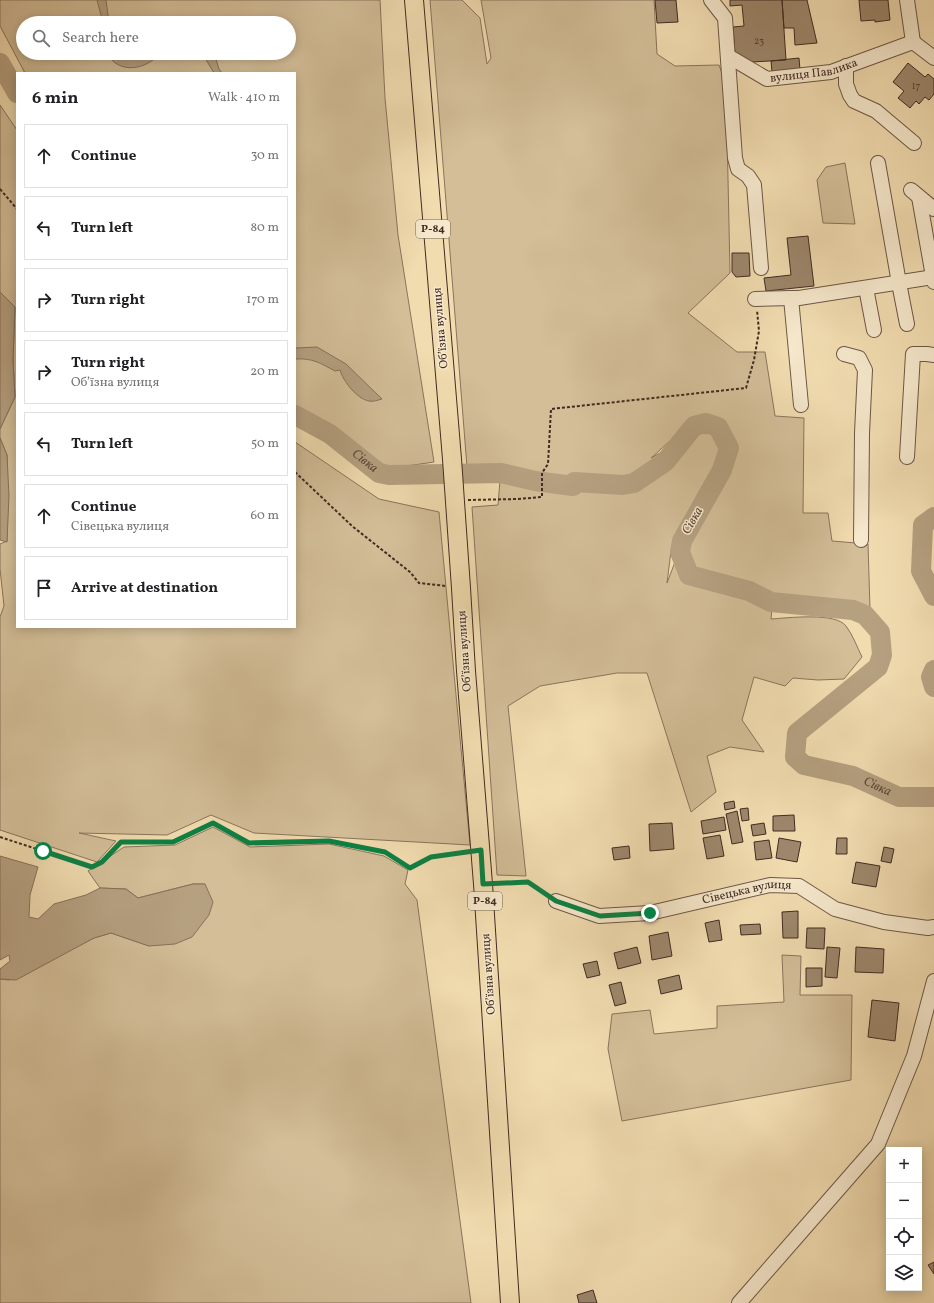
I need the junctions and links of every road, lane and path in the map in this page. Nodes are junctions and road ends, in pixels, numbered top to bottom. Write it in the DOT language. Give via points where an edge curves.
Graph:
graph roads {
  1 [pos="414,0"];
  2 [pos="711,0"];
  3 [pos="907,0"];
  4 [pos="913,42"];
  5 [pos="728,56"];
  6 [pos="934,58"];
  7 [pos="846,66"];
  8 [pos="914,143"];
  9 [pos="878,163"];
  10 [pos="0,189"];
  11 [pos="16,208"];
  12 [pos="934,209"];
  13 [pos="761,268"];
  14 [pos="934,279"];
  15 [pos="899,283"];
  16 [pos="866,288"];
  17 [pos="791,298"];
  18 [pos="755,299"];
  19 [pos="907,324"];
  20 [pos="874,330"];
  21 [pos="844,354"];
  22 [pos="934,355"];
  23 [pos="801,405"];
  24 [pos="907,457"];
  25 [pos="296,473"];
  26 [pos="455,500"];
  27 [pos="861,540"];
  28 [pos="461,588"];
  29 [pos="0,837"];
  30 [pos="481,850"];
  31 [pos="483,884"];
  32 [pos="556,901"];
  33 [pos="934,927"];
  34 [pos="934,981"];
  35 [pos="510,1303"];
  36 [pos="738,1303"];
  1 -- 26 [label="main road, Обʼїзна вулиця / Р-84"];
  2 -- 5 [label="street" via="725,18"];
  3 -- 4 [label="street"];
  4 -- 6 [label="street"];
  4 -- 7 [label="street, вулиця Павлика"];
  5 -- 7 [label="street, вулиця Павлика" via="767,79 831,72"];
  5 -- 13 [label="street" via="734,158 738,168 754,185"];
  7 -- 8 [label="street" via="846,84 854,101 876,111"];
  9 -- 15 [label="street"];
  10 -- 11 [label="path"];
  12 -- 14 [label="street" via="915,193"];
  14 -- 15 [label="street"];
  15 -- 16 [label="street"];
  15 -- 19 [label="street"];
  16 -- 17 [label="street"];
  16 -- 20 [label="street"];
  17 -- 18 [label="street"];
  17 -- 23 [label="street"];
  18 -- 26 [label="path" via="759,331 746,388 550,409 548,464 542,474 542,497"];
  21 -- 27 [label="street" via="859,358 865,370"];
  22 -- 24 [label="street" via="913,354"];
  25 -- 28 [label="path" via="352,526 410,572 419,583"];
  26 -- 28 [label="main road, Обʼїзна вулиця / Р-84"];
  28 -- 30 [label="main road, Обʼїзна вулиця / Р-84"];
  29 -- 30 [label="path" via="92,867 102,862 121,842 173,842 213,823 249,843 329,841 385,852 410,868 431,857"];
  30 -- 31 [label="main road, Обʼїзна вулиця / Р-84"];
  31 -- 32 [label="path" via="528,882"];
  31 -- 35 [label="main road, Обʼїзна вулиця / Р-84"];
  32 -- 33 [label="street, Сівецька вулиця" via="600,916 650,913 770,885 799,886 835,909 884,922"];
  34 -- 36 [label="street" via="914,1056 878,1144"];
}
